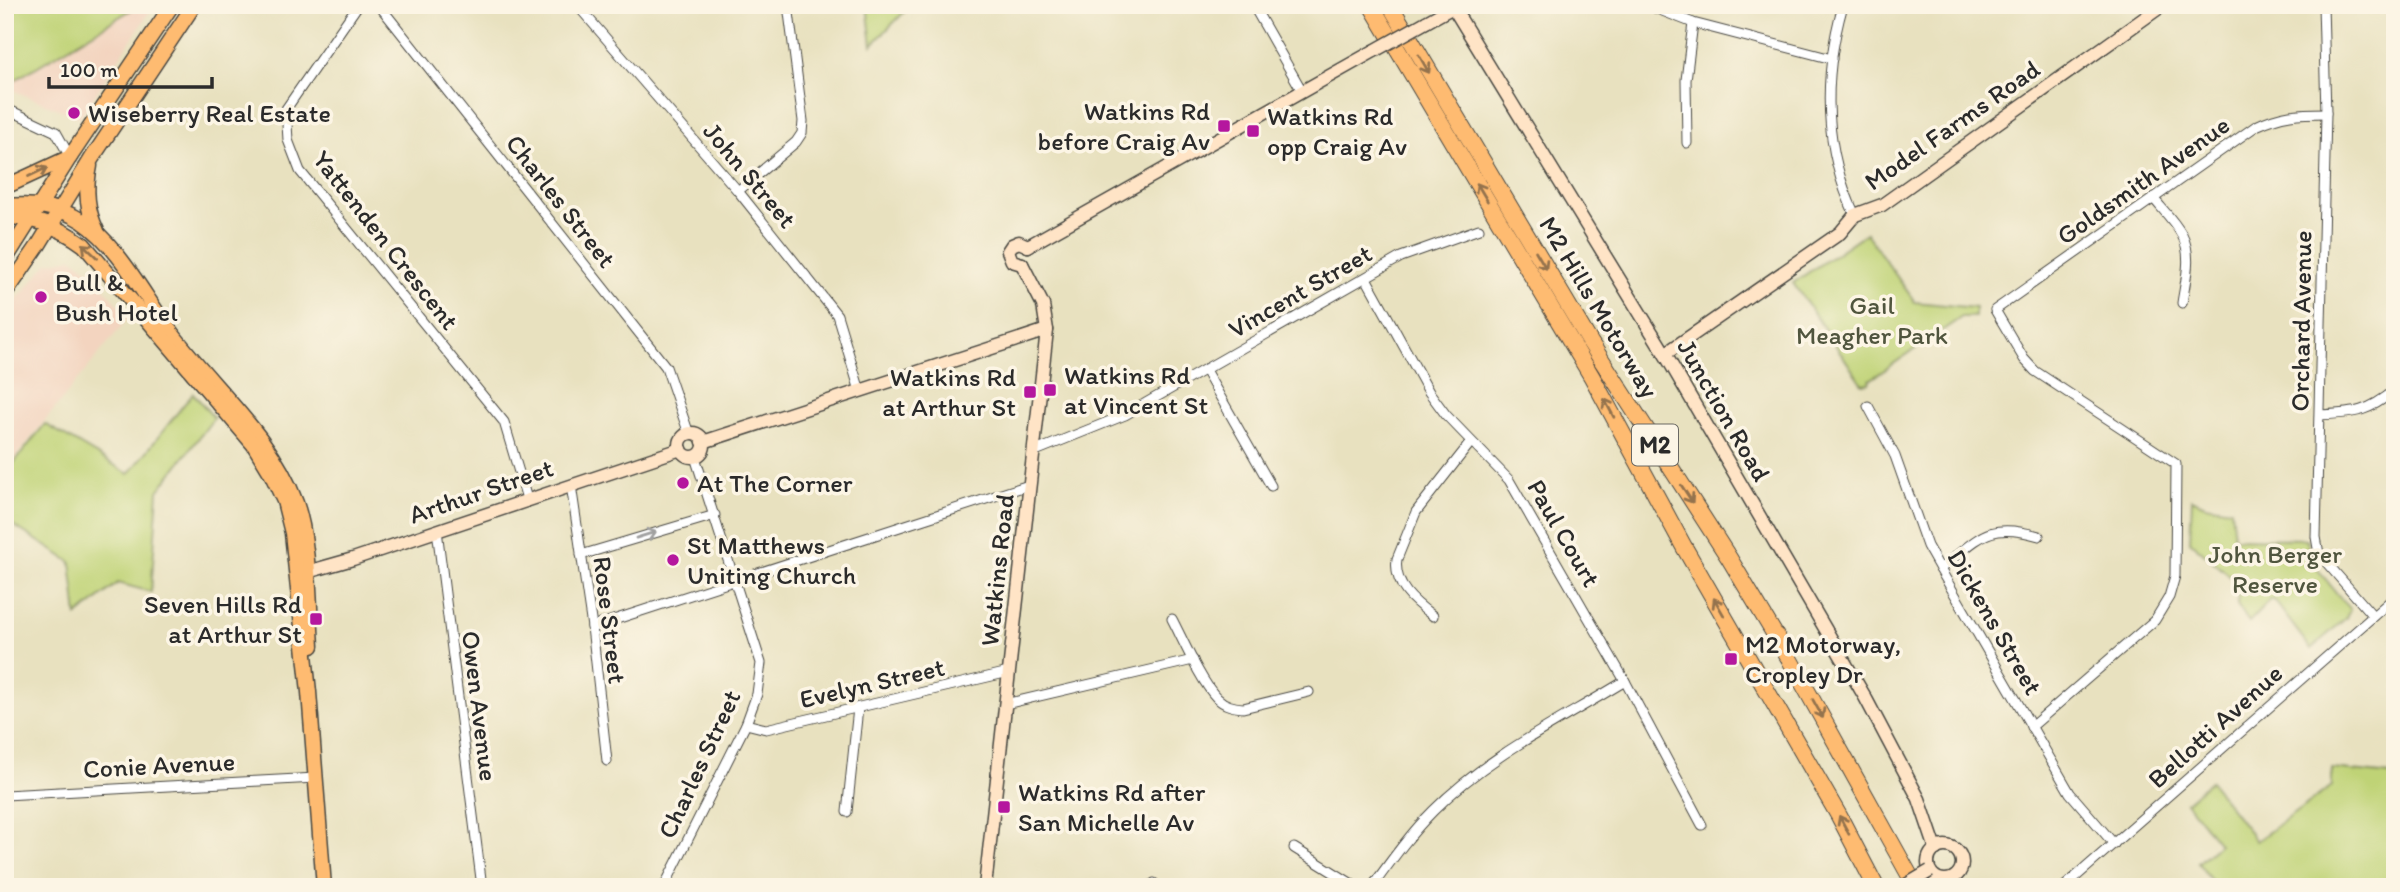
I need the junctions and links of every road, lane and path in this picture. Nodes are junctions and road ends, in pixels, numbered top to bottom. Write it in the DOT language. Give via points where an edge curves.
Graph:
graph roads {
  1 [pos="172,5"];
  2 [pos="194,5"];
  3 [pos="358,5"];
  4 [pos="379,5"];
  5 [pos="577,5"];
  6 [pos="788,5"];
  7 [pos="1253,5"];
  8 [pos="1371,5"];
  9 [pos="1390,5"];
  10 [pos="1647,5"];
  11 [pos="1843,5"];
  12 [pos="2163,5"];
  13 [pos="2323,5"];
  14 [pos="1453,6"];
  15 [pos="1693,23"];
  16 [pos="1832,59"];
  17 [pos="1302,91"];
  18 [pos="5,108"];
  19 [pos="2326,113"];
  20 [pos="1687,143"];
  21 [pos="70,157"];
  22 [pos="92,158"];
  23 [pos="5,187"];
  24 [pos="738,191"];
  25 [pos="2154,199"];
  26 [pos="40,205"];
  27 [pos="5,206"];
  28 [pos="60,209"];
  29 [pos="1854,215"];
  30 [pos="5,217"];
  31 [pos="31,219"];
  32 [pos="51,225"];
  33 [pos="1479,229"];
  34 [pos="99,235"];
  35 [pos="1028,247"];
  36 [pos="5,260"];
  37 [pos="1021,264"];
  38 [pos="1366,278"];
  39 [pos="5,294"];
  40 [pos="2182,303"];
  41 [pos="1047,330"];
  42 [pos="1665,354"];
  43 [pos="1205,370"];
  44 [pos="2395,390"];
  45 [pos="860,391"];
  46 [pos="1868,406"];
  47 [pos="2320,415"];
  48 [pos="689,434"];
  49 [pos="704,442"];
  50 [pos="1471,442"];
  51 [pos="681,449"];
  52 [pos="1032,452"];
  53 [pos="695,457"];
  54 [pos="571,485"];
  55 [pos="1029,485"];
  56 [pos="1271,486"];
  57 [pos="527,499"];
  58 [pos="715,515"];
  59 [pos="437,530"];
  60 [pos="2039,536"];
  61 [pos="581,555"];
  62 [pos="1940,569"];
  63 [pos="301,574"];
  64 [pos="736,581"];
  65 [pos="2395,597"];
  66 [pos="1433,616"];
  67 [pos="2373,616"];
  68 [pos="1172,619"];
  69 [pos="592,627"];
  70 [pos="1193,660"];
  71 [pos="1009,672"];
  72 [pos="1625,681"];
  73 [pos="1309,692"];
  74 [pos="1005,704"];
  75 [pos="858,708"];
  76 [pos="746,724"];
  77 [pos="2031,727"];
  78 [pos="607,761"];
  79 [pos="316,778"];
  80 [pos="5,795"];
  81 [pos="847,812"];
  82 [pos="1702,825"];
  83 [pos="2114,844"];
  84 [pos="1294,848"];
  85 [pos="1936,849"];
  86 [pos="1930,871"];
  87 [pos="1956,883"];
  88 [pos="324,887"];
  89 [pos="482,887"];
  90 [pos="664,887"];
  91 [pos="985,887"];
  92 [pos="1357,887"];
  93 [pos="1372,887"];
  94 [pos="1876,887"];
  95 [pos="1903,887"];
  96 [pos="1916,887"];
  97 [pos="2064,887"];
  1 -- 21 [label="main road"];
  2 -- 22 [label="main road"];
  3 -- 57 [label="street, Yattenden Crescent" via="286,108 288,140 300,171 504,422"];
  4 -- 48 [label="street, Charles Street" via="666,367"];
  5 -- 24 [label="street, John Street"];
  6 -- 24 [label="street" via="802,133 788,151"];
  7 -- 17 [label="street"];
  94 -- 8 [label="highway, M2 Hills Motorway / M2, one-way" via="1592,377"];
  9 -- 96 [label="highway, M2 Hills Motorway / M2, one-way" via="1597,353 1790,660"];
  10 -- 15 [label="street"];
  11 -- 16 [label="street"];
  12 -- 29 [label="street, Model Farms Road" via="1882,205"];
  13 -- 19 [label="street, Orchard Avenue"];
  14 -- 17 [label="street, bridge"];
  14 -- 42 [label="street, Junction Road"];
  15 -- 16 [label="street"];
  15 -- 20 [label="street" via="1686,80"];
  16 -- 29 [label="street" via="1828,95 1834,162"];
  17 -- 35 [label="street"];
  18 -- 21 [label="street" via="56,132"];
  19 -- 25 [label="street, Goldsmith Avenue" via="2293,113 2256,126"];
  19 -- 47 [label="street, Orchard Avenue"];
  23 -- 21 [label="main road, one-way"];
  21 -- 26 [label="main road"];
  22 -- 28 [label="main road"];
  22 -- 34 [label="main road" via="87,194"];
  24 -- 45 [label="street, John Street" via="837,315"];
  25 -- 40 [label="street" via="2182,235 2186,248"];
  25 -- 77 [label="street, Goldsmith Avenue" via="1995,310 2035,371 2176,464 2175,576 2169,597 2155,620"];
  26 -- 27 [label="main road"];
  26 -- 28 [label="main road"];
  26 -- 31 [label="main road"];
  28 -- 32 [label="main road"];
  28 -- 34 [label="main road"];
  29 -- 42 [label="street, Model Farms Road" via="1840,233"];
  30 -- 31 [label="main road"];
  31 -- 32 [label="main road"];
  31 -- 36 [label="main road"];
  32 -- 39 [label="main road"];
  63 -- 32 [label="main road, one-way" via="284,501 254,445 97,257"];
  33 -- 38 [label="street, Vincent Street" via="1401,257"];
  34 -- 63 [label="main road" via="283,471 302,524"];
  35 -- 37 [label="street" via="1030,257"];
  35 -- 37 [label="street" via="1015,243 1009,251 1012,261"];
  37 -- 41 [label="street, Watkins Road" via="1043,305"];
  38 -- 43 [label="street, Vincent Street"];
  38 -- 50 [label="street, Paul Court" via="1429,392"];
  41 -- 45 [label="street"];
  41 -- 52 [label="street, Watkins Road"];
  42 -- 85 [label="street, Junction Road" via="1865,697 1924,810"];
  43 -- 52 [label="street, Vincent Street" via="1125,415"];
  43 -- 56 [label="street"];
  44 -- 47 [label="street" via="2376,405 2355,413"];
  45 -- 49 [label="street"];
  46 -- 62 [label="street, Dickens Street" via="1895,456 1927,546"];
  47 -- 67 [label="street, Orchard Avenue" via="2319,554"];
  48 -- 49 [label="street"];
  48 -- 51 [label="street" via="682,439"];
  49 -- 53 [label="street"];
  50 -- 66 [label="street" via="1416,512 1397,559 1398,580 1413,601"];
  50 -- 72 [label="street, Paul Court" via="1509,480"];
  51 -- 53 [label="street"];
  51 -- 54 [label="street, Arthur Street"];
  52 -- 55 [label="street, Watkins Road"];
  53 -- 58 [label="street, Charles Street"];
  54 -- 57 [label="street, Arthur Street"];
  54 -- 61 [label="street, Rose Street"];
  55 -- 64 [label="street"];
  55 -- 71 [label="street, Watkins Road"];
  57 -- 59 [label="street, Arthur Street"];
  61 -- 58 [label="street, one-way"];
  58 -- 64 [label="street, Charles Street"];
  59 -- 63 [label="street, Arthur Street"];
  59 -- 89 [label="street, Owen Avenue"];
  60 -- 62 [label="street" via="2000,529 1985,534"];
  61 -- 69 [label="street, Rose Street"];
  62 -- 77 [label="street, Dickens Street"];
  63 -- 79 [label="main road"];
  64 -- 69 [label="street"];
  64 -- 76 [label="street, Charles Street" via="761,663 757,694"];
  65 -- 67 [label="street, Bellotti Avenue"];
  67 -- 83 [label="street, Bellotti Avenue"];
  68 -- 70 [label="street"];
  69 -- 78 [label="street, Rose Street"];
  70 -- 73 [label="street" via="1216,698 1233,707"];
  70 -- 74 [label="street"];
  71 -- 74 [label="street, Watkins Road"];
  71 -- 75 [label="street, Evelyn Street"];
  72 -- 82 [label="street, Paul Court"];
  72 -- 93 [label="street" via="1462,784 1432,811"];
  74 -- 91 [label="street, Watkins Road"];
  75 -- 76 [label="street, Evelyn Street" via="766,729"];
  75 -- 81 [label="street"];
  76 -- 90 [label="street, Charles Street"];
  77 -- 83 [label="street, Dickens Street" via="2070,793"];
  79 -- 80 [label="street, Conie Avenue"];
  79 -- 88 [label="main road"];
  83 -- 97 [label="street, Bellotti Avenue"];
  84 -- 92 [label="street"];
  85 -- 86 [label="street" via="1929,857"];
  85 -- 87 [label="street" via="1952,848 1960,855 1962,866"];
  86 -- 87 [label="street" via="1938,879"];
  86 -- 95 [label="street, bridge"];
}
